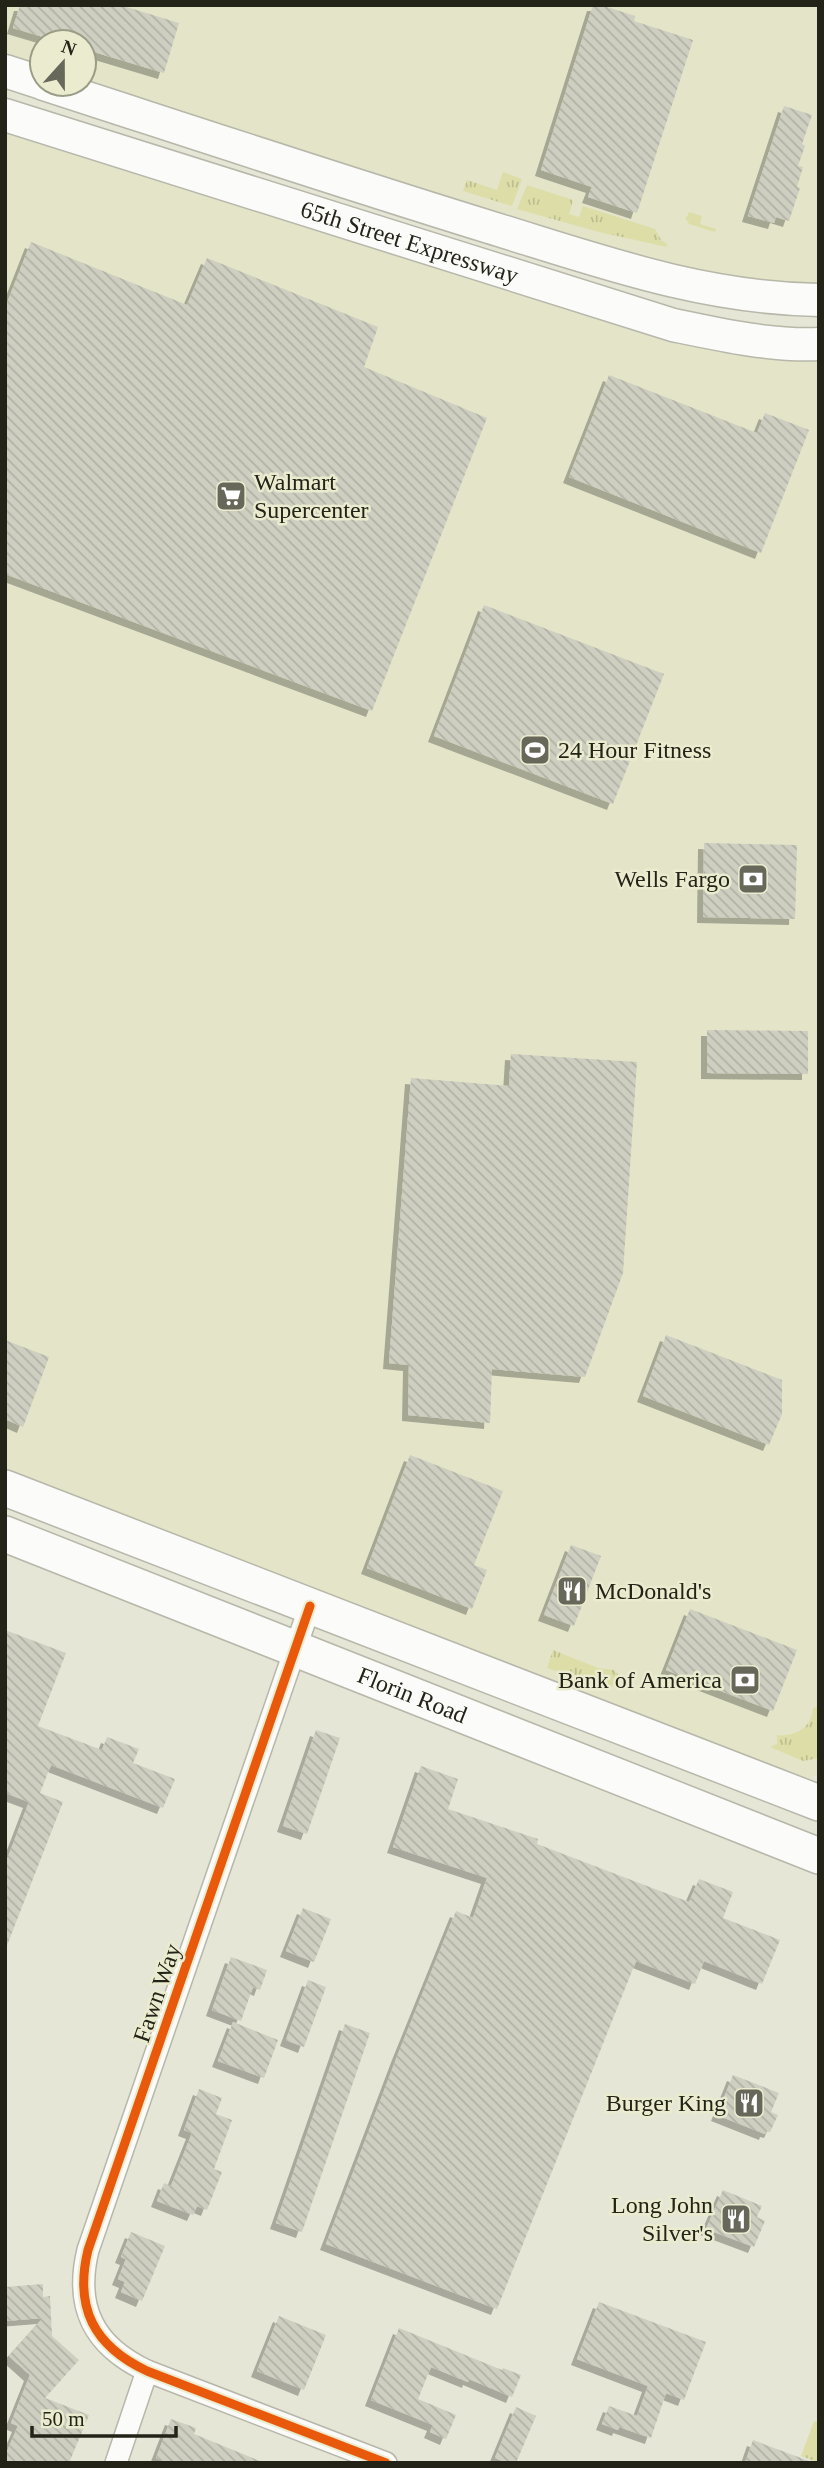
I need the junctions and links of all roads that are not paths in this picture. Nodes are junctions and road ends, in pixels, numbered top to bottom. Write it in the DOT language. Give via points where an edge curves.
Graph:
graph roads {
  1 [pos="5,71"];
  2 [pos="28,79"];
  3 [pos="86,98"];
  4 [pos="5,115"];
  5 [pos="265,196"];
  6 [pos="412,203"];
  7 [pos="428,247"];
  8 [pos="583,256"];
  9 [pos="819,300"];
  10 [pos="819,344"];
  11 [pos="5,1488"];
  12 [pos="5,1534"];
  13 [pos="310,1606"];
  14 [pos="295,1650"];
  15 [pos="819,1774"];
  16 [pos="784,1789"];
  17 [pos="819,1803"];
  18 [pos="819,1856"];
  19 [pos="147,2371"];
  20 [pos="116,2463"];
  21 [pos="386,2463"];
  1 -- 2 [label="main road, 65th Street Expressway"];
  3 -- 6 [label="main road, 65th Street Expressway"];
  4 -- 5 [label="main road, 65th Street Expressway"];
  5 -- 6 [label="main road" via="308,188 398,215"];
  5 -- 7 [label="main road, 65th Street Expressway"];
  6 -- 8 [label="main road, 65th Street Expressway"];
  7 -- 8 [label="main road" via="435,228 449,228 538,256"];
  7 -- 10 [label="main road, 65th Street Expressway" via="673,325 723,336"];
  8 -- 9 [label="main road, 65th Street Expressway" via="713,290 777,300"];
  11 -- 13 [label="main road, Florin Road"];
  12 -- 14 [label="main road, Florin Road"];
  13 -- 14 [label="street, Fawn Way"];
  13 -- 16 [label="main road, Florin Road"];
  14 -- 18 [label="main road, Florin Road"];
  14 -- 19 [label="street, Fawn Way" via="83,2271 87,2312 96,2331 108,2347"];
  15 -- 16 [label="main road"];
  16 -- 17 [label="main road, Florin Road"];
  19 -- 20 [label="street"];
  19 -- 21 [label="street, Fawn Way"];
}
